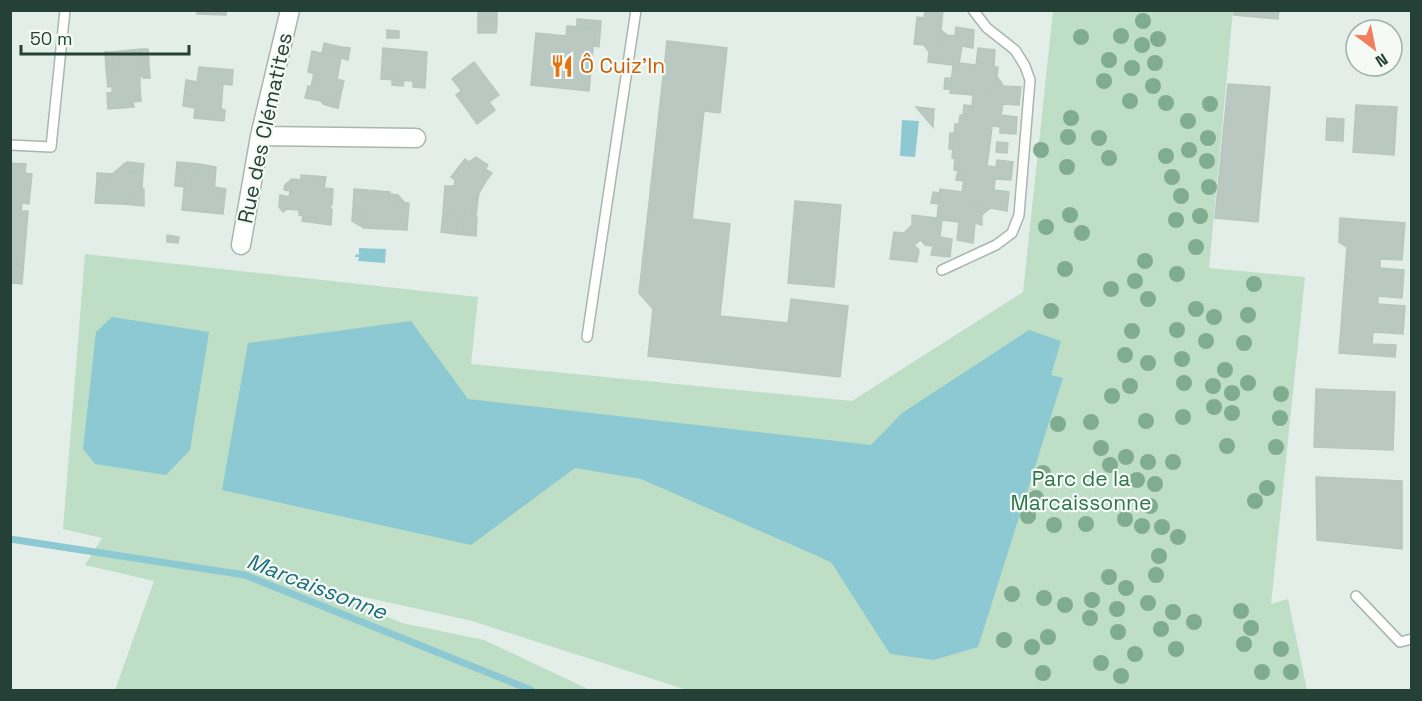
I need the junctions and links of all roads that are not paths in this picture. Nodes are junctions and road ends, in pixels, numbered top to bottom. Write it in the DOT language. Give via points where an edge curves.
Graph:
graph roads {
  1 [pos="65,10"];
  2 [pos="290,10"];
  3 [pos="636,10"];
  4 [pos="973,10"];
  5 [pos="260,136"];
  6 [pos="416,138"];
  7 [pos="10,146"];
  8 [pos="241,245"];
  9 [pos="942,270"];
  10 [pos="587,337"];
  11 [pos="1356,596"];
  12 [pos="1412,639"];
  1 -- 7 [label="lane" via="51,147"];
  2 -- 5 [label="street, Rue des Clématites"];
  3 -- 10 [label="lane"];
  4 -- 9 [label="lane" via="987,28 1015,50 1030,80 1019,215 1012,233"];
  5 -- 6 [label="street"];
  5 -- 8 [label="street, Rue des Clématites"];
  11 -- 12 [label="lane" via="1400,642"];
}
